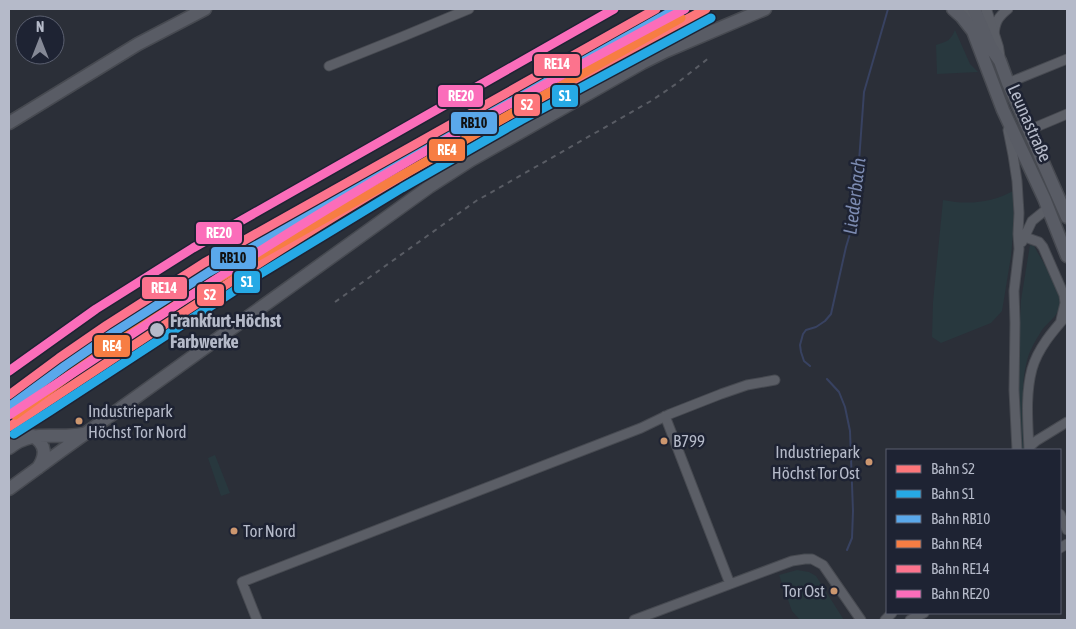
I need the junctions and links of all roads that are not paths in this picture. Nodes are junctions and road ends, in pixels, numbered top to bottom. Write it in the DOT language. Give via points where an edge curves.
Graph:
graph roads {
  1 [pos="206,9"];
  2 [pos="469,9"];
  3 [pos="766,9"];
  4 [pos="953,9"];
  5 [pos="986,9"];
  6 [pos="1008,9"];
  7 [pos="969,10"];
  8 [pos="973,31"];
  9 [pos="994,35"];
  10 [pos="1067,59"];
  11 [pos="1000,61"];
  12 [pos="329,66"];
  13 [pos="1008,83"];
  14 [pos="1003,110"];
  15 [pos="1067,114"];
  16 [pos="9,123"];
  17 [pos="1029,130"];
  18 [pos="1064,201"];
  19 [pos="1048,208"];
  20 [pos="1067,217"];
  21 [pos="1025,238"];
  22 [pos="1019,249"];
  23 [pos="1067,256"];
  24 [pos="1065,320"];
  25 [pos="775,380"];
  26 [pos="665,416"];
  27 [pos="1028,422"];
  28 [pos="1067,422"];
  29 [pos="86,433"];
  30 [pos="1048,434"];
  31 [pos="33,436"];
  32 [pos="9,448"];
  33 [pos="1017,449"];
  34 [pos="1029,449"];
  35 [pos="38,468"];
  36 [pos="9,489"];
  37 [pos="1061,516"];
  38 [pos="1067,530"];
  39 [pos="730,584"];
  40 [pos="922,614"];
  41 [pos="257,620"];
  42 [pos="634,620"];
  43 [pos="860,620"];
  44 [pos="910,620"];
  1 -- 16 [label="main road" via="138,44"];
  2 -- 12 [label="street"];
  3 -- 29 [label="main road" via="650,59 471,160"];
  4 -- 8 [label="main road, Leunastraße"];
  5 -- 9 [label="street, Leunastraße"];
  6 -- 9 [label="street" via="994,25"];
  7 -- 8 [label="street"];
  7 -- 11 [label="main road, Leunastraße"];
  8 -- 14 [label="main road, Leunastraße"];
  9 -- 11 [label="street, Leunastraße"];
  10 -- 13 [label="street"];
  11 -- 13 [label="main road, Leunastraße"];
  13 -- 17 [label="main road, Leunastraße"];
  14 -- 19 [label="main road, Leunastraße"];
  14 -- 22 [label="street" via="1017,181"];
  15 -- 17 [label="street"];
  17 -- 18 [label="main road, Leunastraße"];
  18 -- 19 [label="street"];
  18 -- 20 [label="main road, Leunastraße"];
  19 -- 21 [label="street" via="1032,221"];
  19 -- 23 [label="main road, Leunastraße"];
  21 -- 22 [label="street"];
  21 -- 24 [label="street" via="1039,242 1043,247 1064,295"];
  22 -- 33 [label="street" via="1014,291"];
  24 -- 27 [label="street" via="1043,345 1032,369"];
  25 -- 26 [label="street" via="747,385"];
  26 -- 39 [label="street"];
  26 -- 41 [label="street" via="242,582"];
  27 -- 30 [label="street" via="1038,432"];
  27 -- 34 [label="street"];
  28 -- 30 [label="street"];
  29 -- 31 [label="main road"];
  29 -- 35 [label="main road"];
  30 -- 34 [label="street"];
  31 -- 32 [label="main road"];
  31 -- 35 [label="main road" via="44,450"];
  35 -- 36 [label="main road"];
  37 -- 38 [label="street"];
  39 -- 42 [label="street"];
  39 -- 43 [label="street" via="792,561 812,560 823,565"];
  40 -- 44 [label="street"];
}
